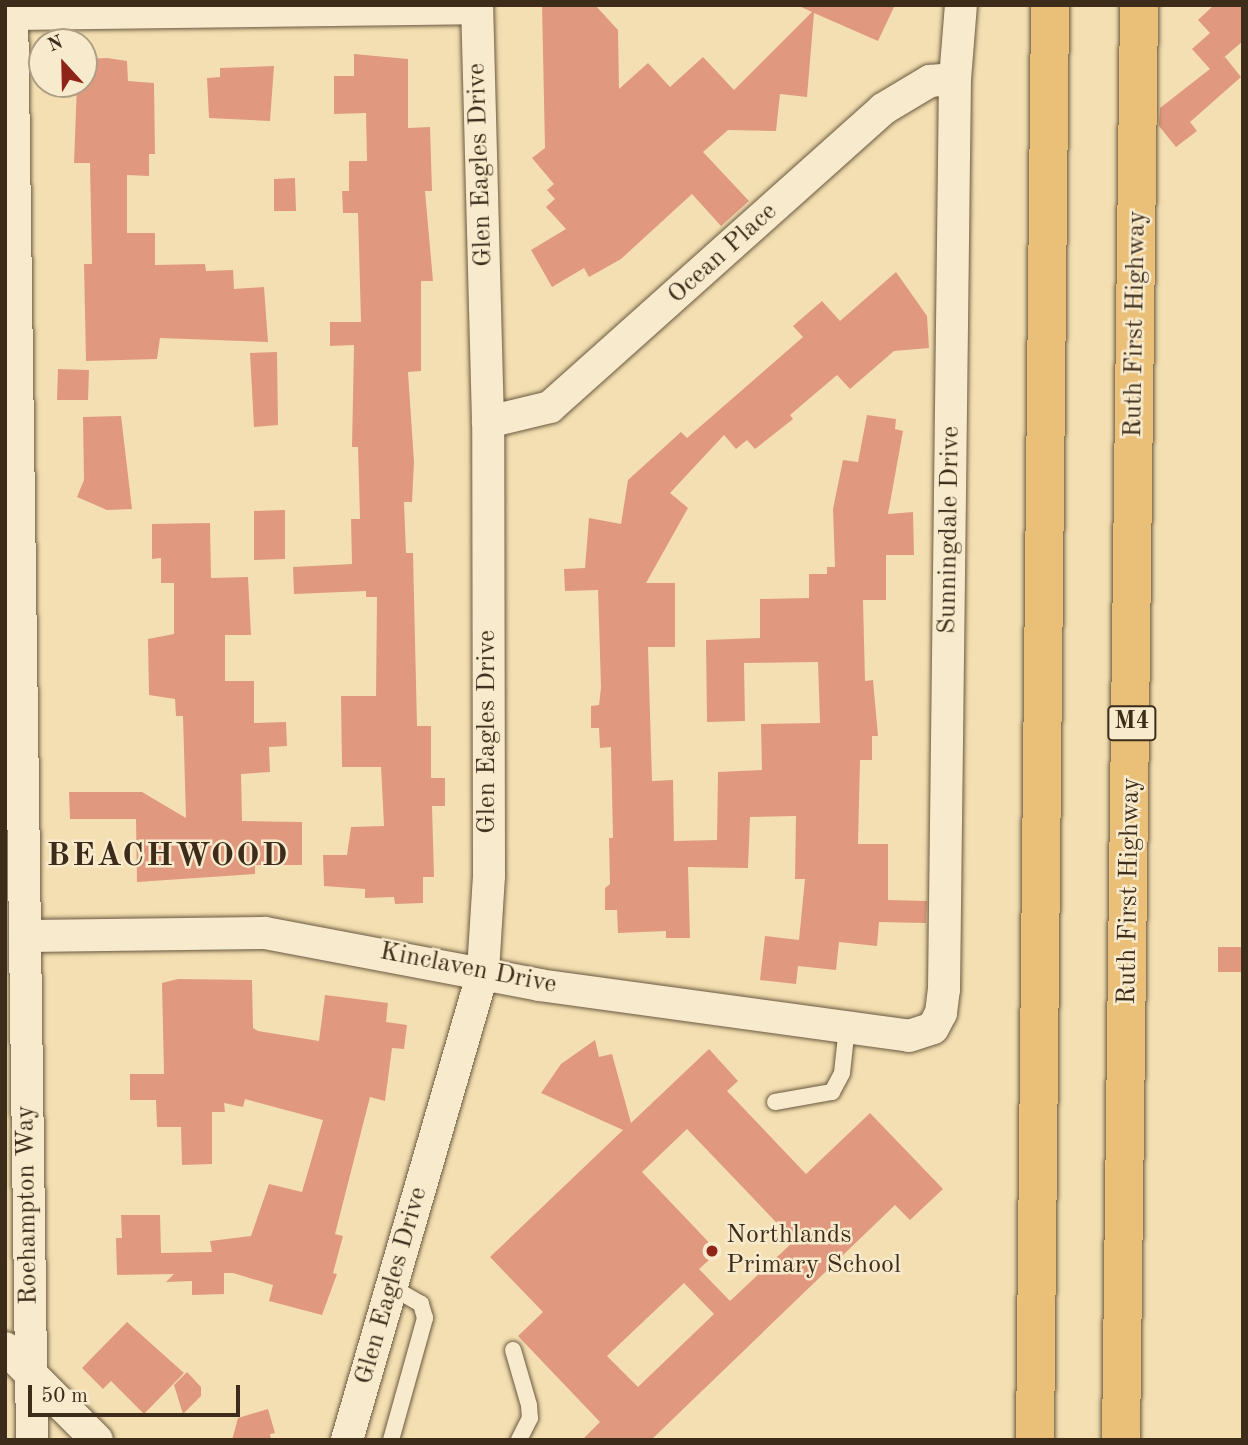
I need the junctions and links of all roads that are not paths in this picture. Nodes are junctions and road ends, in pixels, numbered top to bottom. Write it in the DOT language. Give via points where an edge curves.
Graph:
graph roads {
  1 [pos="961,5"];
  2 [pos="1049,5"];
  3 [pos="1139,5"];
  4 [pos="477,6"];
  5 [pos="12,9"];
  6 [pos="955,79"];
  7 [pos="488,422"];
  8 [pos="25,936"];
  9 [pos="483,971"];
  10 [pos="847,1027"];
  11 [pos="909,1036"];
  12 [pos="775,1102"];
  13 [pos="392,1287"];
  14 [pos="5,1348"];
  15 [pos="513,1350"];
  16 [pos="31,1373"];
  17 [pos="32,1440"];
  18 [pos="97,1440"];
  19 [pos="347,1440"];
  20 [pos="391,1440"];
  21 [pos="519,1440"];
  22 [pos="1035,1440"];
  23 [pos="1121,1440"];
  1 -- 6 [label="street, Sunningdale Drive"];
  2 -- 22 [label="highway"];
  3 -- 23 [label="highway, Ruth First Highway / M4"];
  4 -- 5 [label="street"];
  4 -- 7 [label="street, Glen Eagles Drive"];
  5 -- 8 [label="street, Roehampton Way"];
  6 -- 7 [label="street, Ocean Place" via="930,81 883,109 550,407"];
  6 -- 11 [label="street, Sunningdale Drive" via="944,989 941,1013 933,1028"];
  7 -- 9 [label="street, Glen Eagles Drive" via="489,876"];
  8 -- 9 [label="street, Kinclaven Drive" via="265,933"];
  8 -- 16 [label="street, Roehampton Way"];
  9 -- 10 [label="street, Kinclaven Drive" via="539,985"];
  9 -- 13 [label="street, Glen Eagles Drive"];
  10 -- 11 [label="street, Kinclaven Drive"];
  10 -- 12 [label="lane" via="839,1084 832,1092"];
  13 -- 19 [label="street, Glen Eagles Drive"];
  13 -- 20 [label="lane" via="421,1304 425,1318"];
  14 -- 16 [label="street"];
  15 -- 21 [label="lane" via="530,1418"];
  16 -- 17 [label="street, Roehampton Way"];
  16 -- 18 [label="street"];
}
